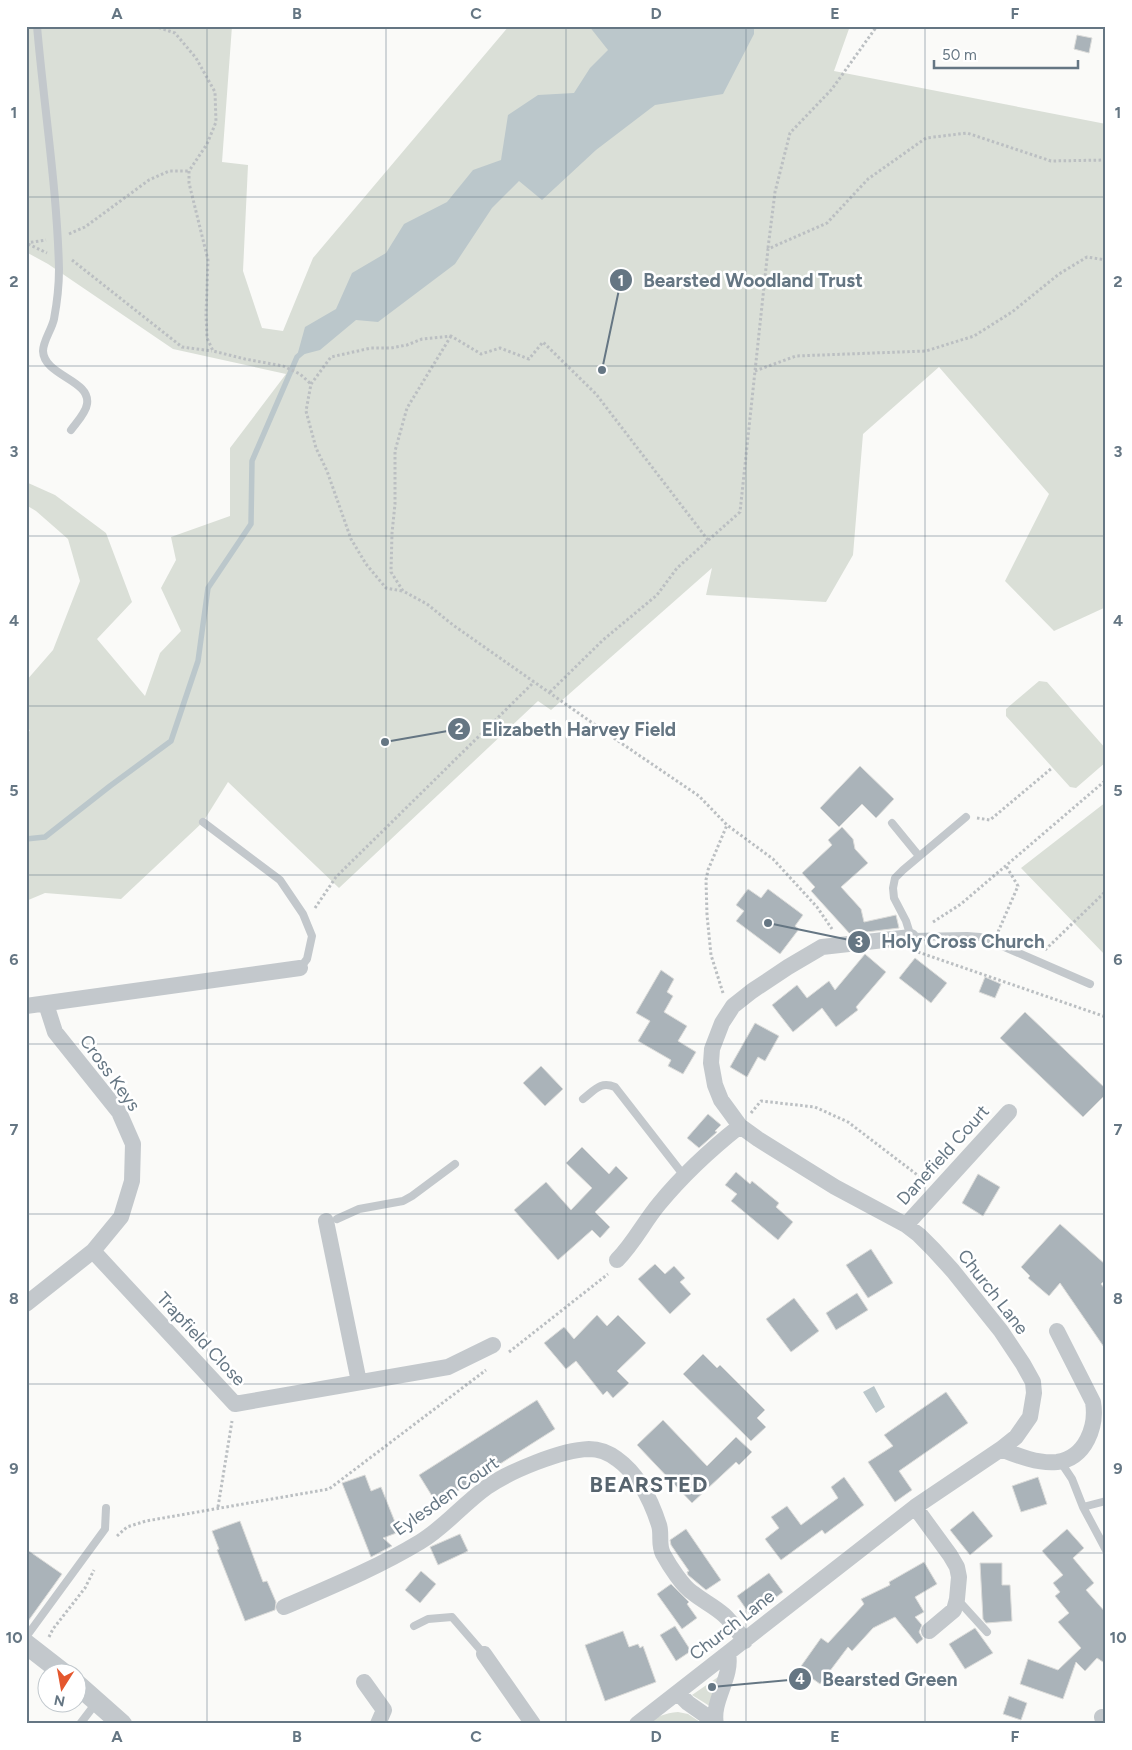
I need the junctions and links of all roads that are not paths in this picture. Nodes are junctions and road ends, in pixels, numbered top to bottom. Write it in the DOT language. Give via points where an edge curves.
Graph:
graph roads {
  1 [pos="37,26"];
  2 [pos="71,430"];
  3 [pos="966,817"];
  4 [pos="203,822"];
  5 [pos="892,823"];
  6 [pos="919,856"];
  7 [pos="911,937"];
  8 [pos="300,968"];
  9 [pos="1090,984"];
  10 [pos="46,1004"];
  11 [pos="26,1006"];
  12 [pos="583,1099"];
  13 [pos="1009,1112"];
  14 [pos="740,1126"];
  15 [pos="455,1164"];
  16 [pos="685,1177"];
  17 [pos="326,1221"];
  18 [pos="906,1225"];
  19 [pos="93,1251"];
  20 [pos="616,1260"];
  21 [pos="26,1304"];
  22 [pos="1057,1331"];
  23 [pos="500,1349"];
  24 [pos="359,1382"];
  25 [pos="1001,1449"];
  26 [pos="1060,1462"];
  27 [pos="1106,1501"];
  28 [pos="915,1507"];
  29 [pos="1083,1507"];
  30 [pos="106,1508"];
  31 [pos="1106,1550"];
  32 [pos="957,1599"];
  33 [pos="284,1607"];
  34 [pos="414,1626"];
  35 [pos="929,1631"];
  36 [pos="987,1632"];
  37 [pos="26,1637"];
  38 [pos="744,1641"];
  39 [pos="32,1649"];
  40 [pos="484,1654"];
  41 [pos="728,1654"];
  42 [pos="49,1662"];
  43 [pos="364,1682"];
  44 [pos="678,1693"];
  45 [pos="88,1694"];
  46 [pos="97,1702"];
  47 [pos="715,1723"];
  48 [pos="80,1724"];
  49 [pos="122,1724"];
  50 [pos="378,1724"];
  51 [pos="533,1724"];
  52 [pos="637,1724"];
  1 -- 2 [label="lane" via="58,256 55,312 43,350 53,369 84,391 87,398 85,409"];
  3 -- 6 [label="lane"];
  4 -- 8 [label="lane" via="280,880 303,914 312,936 307,959"];
  5 -- 6 [label="lane"];
  6 -- 7 [label="lane" via="895,878 893,888 894,898"];
  7 -- 9 [label="lane" via="980,937"];
  7 -- 14 [label="street, Church Lane" via="822,947 733,1006 722,1023 712,1049 711,1063 721,1100"];
  8 -- 10 [label="street"];
  10 -- 11 [label="street"];
  10 -- 19 [label="street, Cross Keys" via="55,1032 119,1112 133,1144 132,1181 121,1217"];
  12 -- 16 [label="lane" via="600,1086 615,1087"];
  13 -- 18 [label="street, Danefield Court"];
  14 -- 16 [label="street"];
  14 -- 18 [label="street, Church Lane" via="835,1187"];
  15 -- 17 [label="lane" via="403,1200 359,1209"];
  16 -- 20 [label="street" via="660,1202 626,1251"];
  17 -- 24 [label="street"];
  18 -- 25 [label="street, Church Lane" via="952,1270 1000,1331 1033,1382 1030,1417 1016,1437"];
  19 -- 21 [label="street, Cross Keys"];
  19 -- 24 [label="street, Trapfield Close" via="235,1404"];
  22 -- 26 [label="street" via="1095,1412 1092,1433 1087,1441 1080,1450"];
  23 -- 24 [label="street, Trapfield Close" via="448,1367"];
  25 -- 26 [label="street" via="1025,1458"];
  25 -- 28 [label="street, Church Lane"];
  26 -- 29 [label="lane" via="1072,1479"];
  27 -- 29 [label="lane"];
  28 -- 32 [label="street" via="957,1567"];
  28 -- 38 [label="street, Church Lane"];
  29 -- 31 [label="lane"];
  30 -- 37 [label="lane" via="105,1529"];
  32 -- 35 [label="street" via="954,1610"];
  32 -- 36 [label="lane"];
  33 -- 38 [label="street, Eylesden Court" via="422,1541 487,1487 516,1471 551,1457 590,1449 616,1458 627,1468 646,1494 659,1526 663,1554 682,1583 726,1616"];
  34 -- 40 [label="lane" via="428,1619 452,1617"];
  38 -- 41 [label="street, Church Lane"];
  39 -- 42 [label="street"];
  40 -- 51 [label="street"];
  41 -- 44 [label="street, Church Lane"];
  41 -- 47 [label="street" via="729,1666"];
  43 -- 50 [label="street" via="384,1710"];
  44 -- 47 [label="street"];
  44 -- 52 [label="street, Church Lane"];
  45 -- 46 [label="street"];
  46 -- 48 [label="lane"];
  46 -- 49 [label="street"];
}
